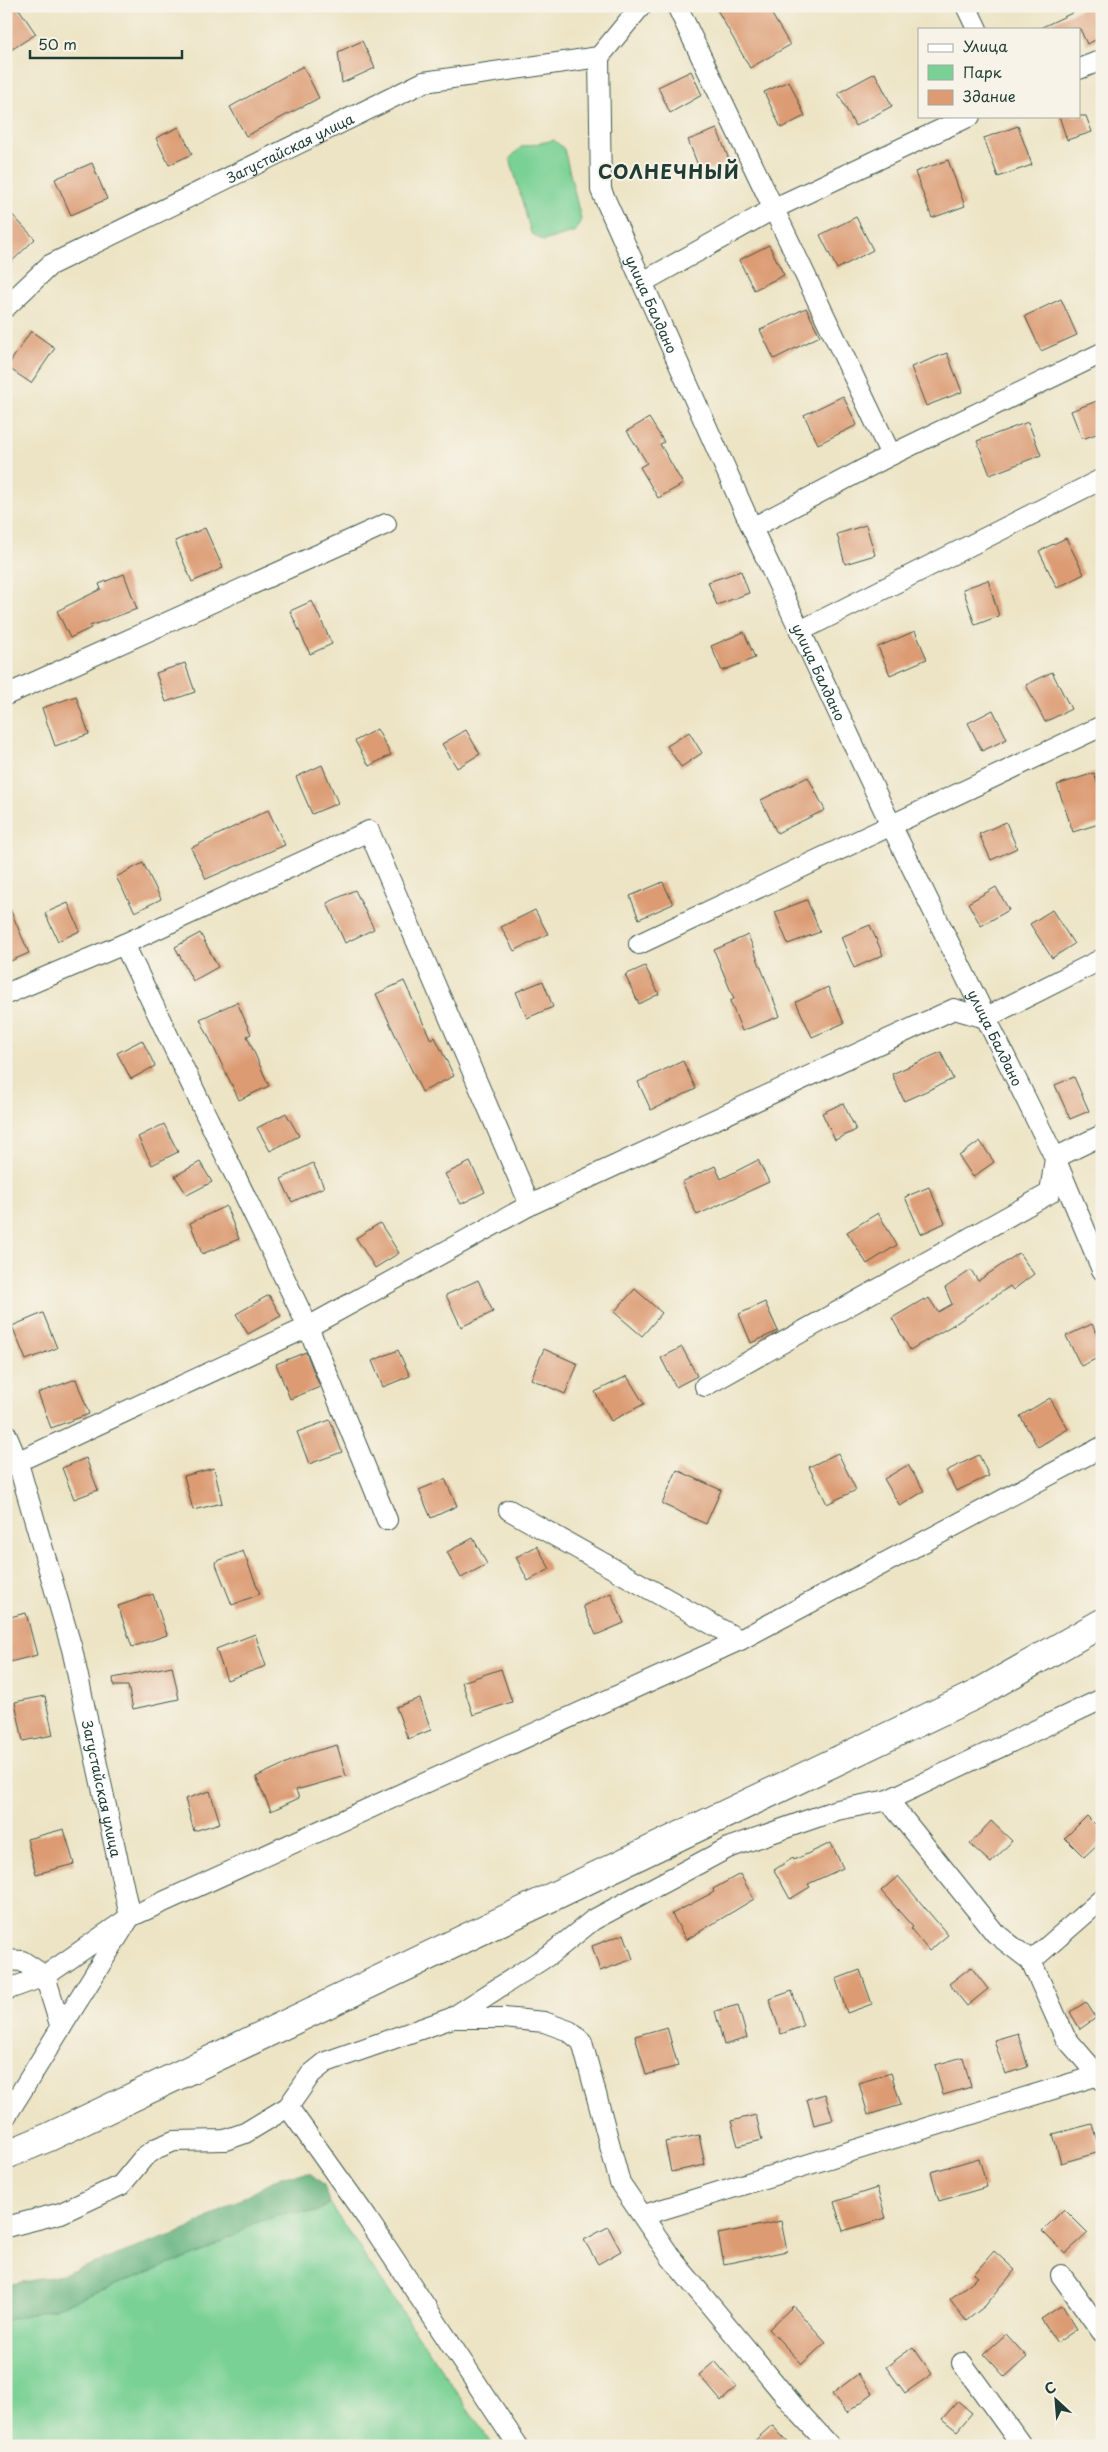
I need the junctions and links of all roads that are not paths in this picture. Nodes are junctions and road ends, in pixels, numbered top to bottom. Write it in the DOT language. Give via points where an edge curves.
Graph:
graph roads {
  1 [pos="641,6"];
  2 [pos="677,6"];
  3 [pos="966,6"];
  4 [pos="977,28"];
  5 [pos="599,57"];
  6 [pos="1102,60"];
  7 [pos="1080,69"];
  8 [pos="966,118"];
  9 [pos="774,208"];
  10 [pos="643,282"];
  11 [pos="6,307"];
  12 [pos="1102,353"];
  13 [pos="891,455"];
  14 [pos="1102,479"];
  15 [pos="386,524"];
  16 [pos="752,528"];
  17 [pos="800,631"];
  18 [pos="6,695"];
  19 [pos="1102,726"];
  20 [pos="891,826"];
  21 [pos="124,944"];
  22 [pos="639,944"];
  23 [pos="1102,959"];
  24 [pos="6,994"];
  25 [pos="985,1018"];
  26 [pos="1102,1135"];
  27 [pos="1056,1158"];
  28 [pos="530,1205"];
  29 [pos="1102,1270"];
  30 [pos="308,1327"];
  31 [pos="705,1386"];
  32 [pos="6,1434"];
  33 [pos="1102,1447"];
  34 [pos="12,1465"];
  35 [pos="509,1510"];
  36 [pos="387,1520"];
  37 [pos="1102,1623"];
  38 [pos="740,1640"];
  39 [pos="1102,1699"];
  40 [pos="888,1800"];
  41 [pos="1102,1899"];
  42 [pos="130,1917"];
  43 [pos="6,1960"];
  44 [pos="1032,1961"];
  45 [pos="45,1976"];
  46 [pos="6,1990"];
  47 [pos="452,2018"];
  48 [pos="61,2028"];
  49 [pos="1101,2077"];
  50 [pos="288,2107"];
  51 [pos="6,2116"];
  52 [pos="6,2155"];
  53 [pos="644,2215"];
  54 [pos="6,2227"];
  55 [pos="1061,2275"];
  56 [pos="1102,2332"];
  57 [pos="962,2363"];
  58 [pos="518,2446"];
  59 [pos="830,2446"];
  60 [pos="1022,2446"];
  1 -- 5 [label="street"];
  2 -- 9 [label="street"];
  3 -- 4 [label="street"];
  5 -- 10 [label="street, улица Балдано" via="602,190"];
  5 -- 11 [label="street, Загустайская улица" via="424,82 50,264"];
  6 -- 7 [label="street"];
  8 -- 9 [label="street"];
  9 -- 10 [label="street"];
  9 -- 13 [label="street"];
  10 -- 16 [label="street, улица Балдано"];
  12 -- 13 [label="street"];
  13 -- 16 [label="street"];
  14 -- 17 [label="street"];
  15 -- 18 [label="street"];
  16 -- 17 [label="street, улица Балдано"];
  17 -- 20 [label="street, улица Балдано"];
  19 -- 20 [label="street"];
  20 -- 22 [label="street"];
  20 -- 25 [label="street, улица Балдано"];
  21 -- 24 [label="street"];
  21 -- 28 [label="street" via="369,831"];
  21 -- 30 [label="street"];
  23 -- 25 [label="street"];
  25 -- 27 [label="street, улица Балдано"];
  25 -- 28 [label="street" via="954,1009"];
  26 -- 27 [label="street"];
  27 -- 29 [label="street, улица Балдано"];
  27 -- 31 [label="street" via="1050,1193"];
  28 -- 30 [label="street"];
  30 -- 34 [label="street"];
  30 -- 36 [label="street"];
  32 -- 34 [label="street, Загустайская улица"];
  33 -- 38 [label="street"];
  34 -- 42 [label="street, Загустайская улица" via="72,1649"];
  35 -- 38 [label="street"];
  37 -- 52 [label="main road" via="975,1695"];
  38 -- 42 [label="street"];
  39 -- 40 [label="street"];
  40 -- 44 [label="street" via="995,1933"];
  40 -- 47 [label="street" via="837,1810 728,1848 593,1920 552,1953"];
  41 -- 44 [label="street"];
  42 -- 45 [label="street"];
  42 -- 48 [label="street"];
  43 -- 45 [label="street" via="22,1961"];
  44 -- 49 [label="street" via="1065,2037"];
  45 -- 46 [label="street"];
  45 -- 48 [label="street"];
  47 -- 50 [label="street" via="326,2062 310,2074"];
  47 -- 53 [label="street" via="544,2022 569,2030 582,2042 620,2183"];
  48 -- 51 [label="street"];
  49 -- 53 [label="street"];
  50 -- 54 [label="street" via="245,2133 225,2140 174,2141 157,2148 144,2157 121,2185 61,2213"];
  50 -- 58 [label="street" via="367,2218"];
  53 -- 59 [label="street" via="672,2259"];
  55 -- 56 [label="street"];
  57 -- 60 [label="street"];
}
